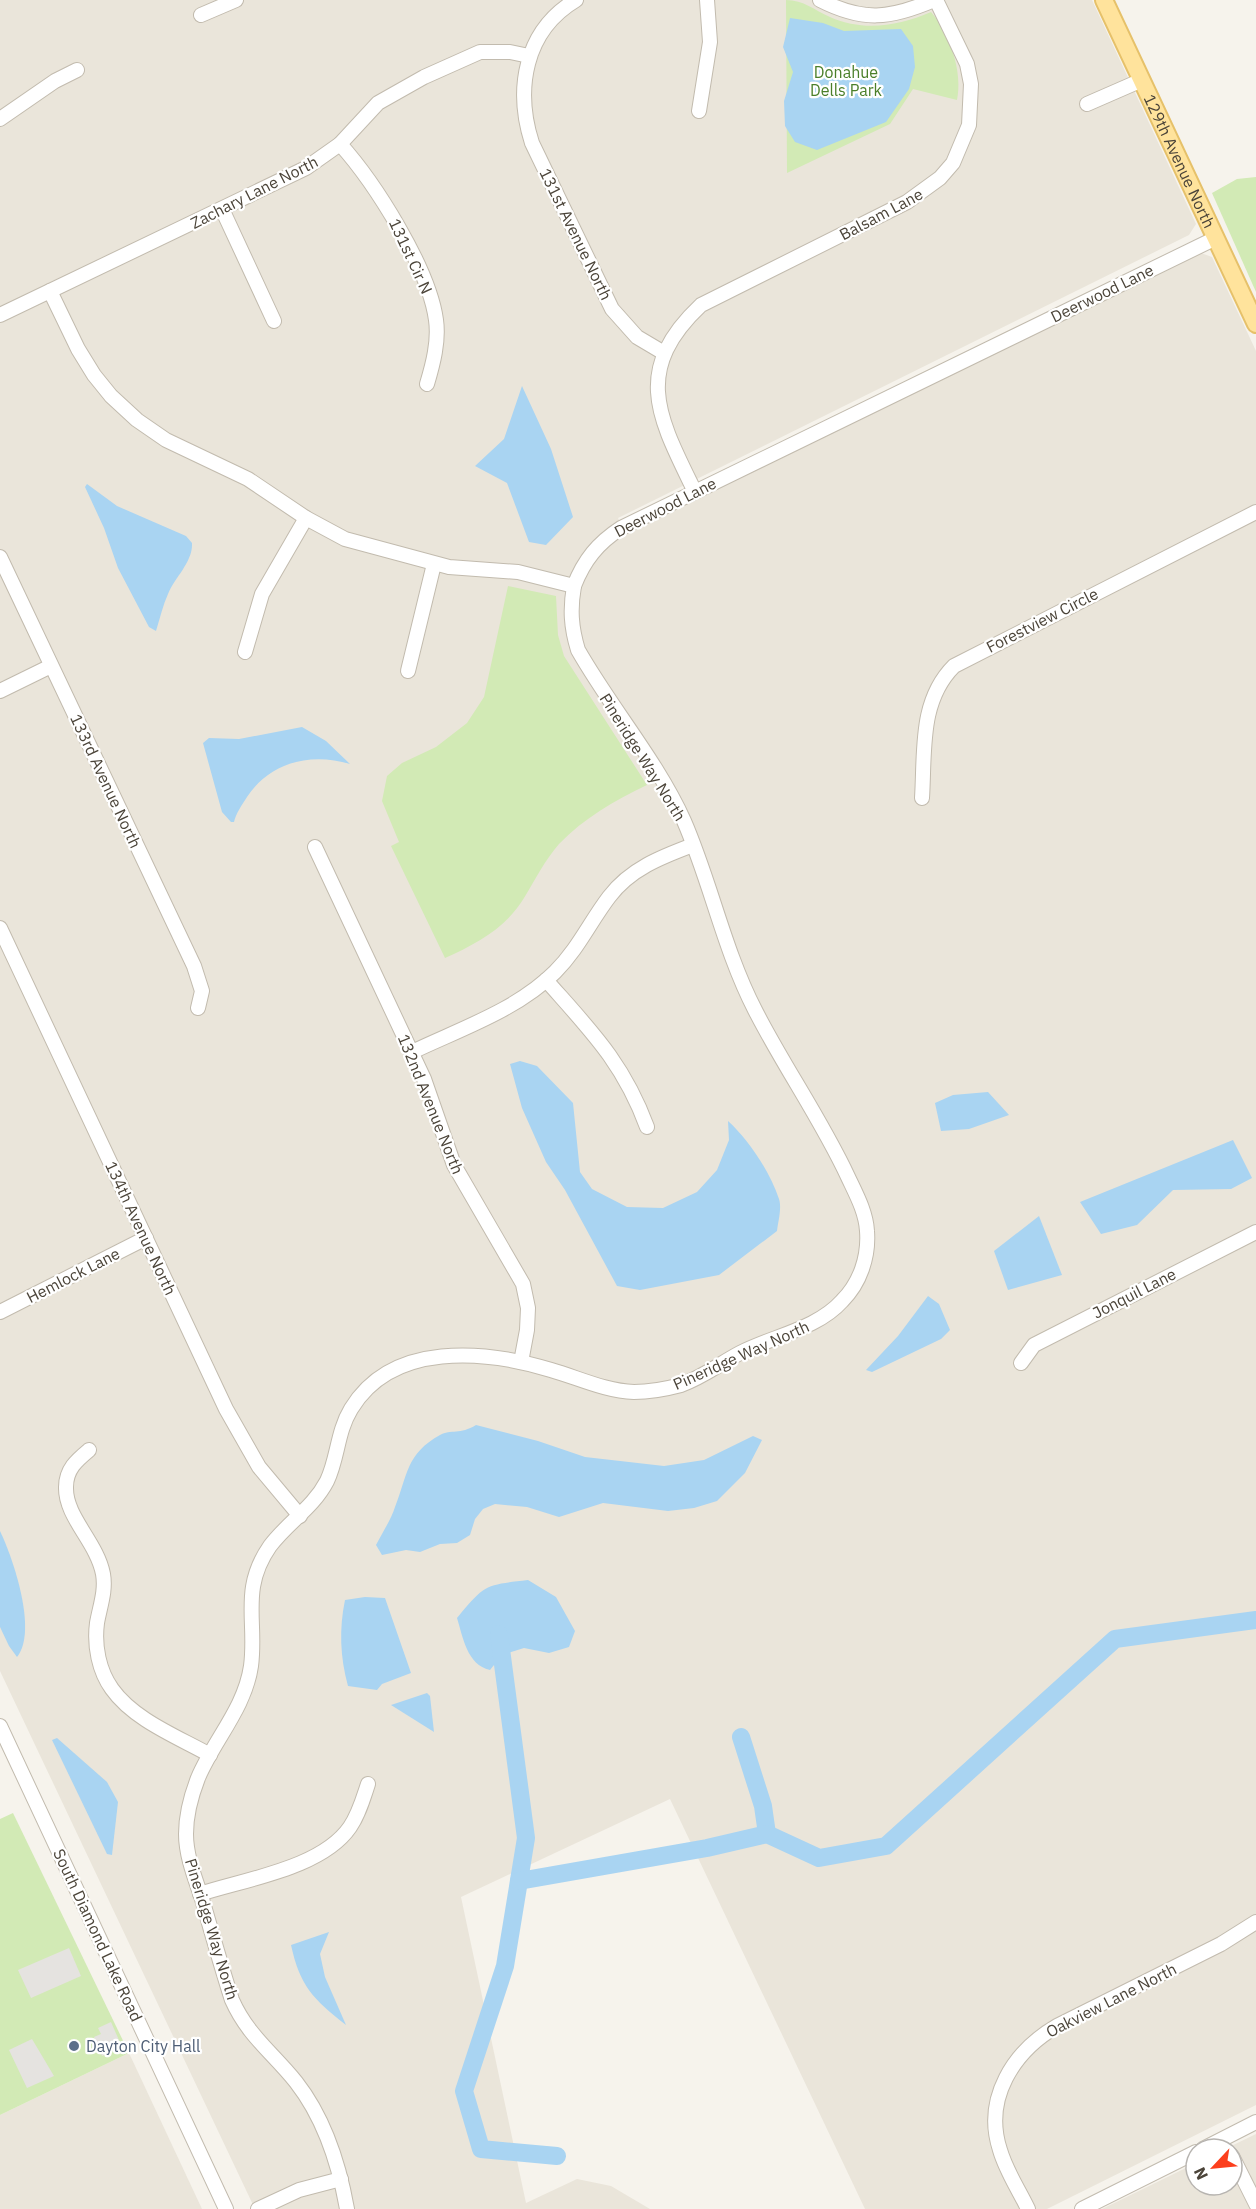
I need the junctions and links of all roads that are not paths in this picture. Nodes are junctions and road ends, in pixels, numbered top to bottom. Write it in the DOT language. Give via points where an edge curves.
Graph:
graph roads {
  1 [pos="236,0"];
  2 [pos="576,0"];
  3 [pos="707,0"];
  4 [pos="820,0"];
  5 [pos="935,0"];
  6 [pos="1104,0"];
  7 [pos="201,15"];
  8 [pos="529,56"];
  9 [pos="77,70"];
  10 [pos="1142,80"];
  11 [pos="1088,104"];
  12 [pos="699,111"];
  13 [pos="0,119"];
  14 [pos="340,144"];
  15 [pos="222,209"];
  16 [pos="1216,238"];
  17 [pos="50,291"];
  18 [pos="0,315"];
  19 [pos="274,321"];
  20 [pos="1256,324"];
  21 [pos="664,353"];
  22 [pos="427,384"];
  23 [pos="695,492"];
  24 [pos="1256,512"];
  25 [pos="306,518"];
  26 [pos="0,557"];
  27 [pos="434,564"];
  28 [pos="573,586"];
  29 [pos="245,652"];
  30 [pos="51,666"];
  31 [pos="408,670"];
  32 [pos="0,691"];
  33 [pos="922,798"];
  34 [pos="693,845"];
  35 [pos="315,847"];
  36 [pos="0,928"];
  37 [pos="546,980"];
  38 [pos="198,1008"];
  39 [pos="412,1052"];
  40 [pos="647,1127"];
  41 [pos="1256,1232"];
  42 [pos="146,1238"];
  43 [pos="0,1312"];
  44 [pos="521,1362"];
  45 [pos="1021,1363"];
  46 [pos="89,1450"];
  47 [pos="300,1516"];
  48 [pos="0,1726"];
  49 [pos="210,1755"];
  50 [pos="368,1784"];
  51 [pos="200,1894"];
  52 [pos="1256,1922"];
  53 [pos="1256,2122"];
  54 [pos="1236,2137"];
  55 [pos="1184,2158"];
  56 [pos="340,2179"];
  57 [pos="1244,2180"];
  58 [pos="1256,2204"];
  59 [pos="226,2209"];
  60 [pos="258,2209"];
  61 [pos="347,2209"];
  62 [pos="1028,2209"];
  63 [pos="1082,2209"];
  1 -- 7 [label="street"];
  2 -- 8 [label="street" via="553,19"];
  3 -- 12 [label="street" via="710,42"];
  4 -- 5 [label="street" via="841,10 878,16 899,14"];
  5 -- 21 [label="street, Balsam Lane" via="959,46 971,84 969,125 953,163 932,185 907,202 701,305"];
  6 -- 10 [label="main road, 129th Avenue North"];
  8 -- 14 [label="street, Zachary Lane North" via="494,51 462,58 390,94"];
  8 -- 21 [label="street, 131st Avenue North" via="523,100 532,143 612,309 637,337"];
  9 -- 13 [label="street"];
  10 -- 11 [label="street"];
  10 -- 16 [label="main road, 129th Avenue North"];
  14 -- 15 [label="street, Zachary Lane North" via="306,168"];
  14 -- 22 [label="street, 131st Cir N" via="385,203 426,283 437,322"];
  15 -- 17 [label="street, Zachary Lane North"];
  15 -- 19 [label="street"];
  16 -- 20 [label="main road, 129th Avenue North"];
  16 -- 23 [label="street, Deerwood Lane"];
  17 -- 18 [label="street, Zachary Lane North"];
  17 -- 25 [label="street" via="94,375 137,420 166,440 248,479"];
  21 -- 23 [label="street" via="657,395 660,415"];
  23 -- 28 [label="street, Deerwood Lane" via="608,536 588,557"];
  24 -- 33 [label="street, Forestview Circle" via="954,666 938,685 928,710"];
  25 -- 27 [label="street" via="345,539"];
  25 -- 29 [label="street" via="262,594"];
  26 -- 30 [label="street, 133rd Avenue North"];
  27 -- 28 [label="street" via="518,572"];
  27 -- 31 [label="street"];
  28 -- 34 [label="street, Pineridge Way North" via="570,608 578,650 669,793"];
  30 -- 32 [label="street"];
  30 -- 38 [label="street, 133rd Avenue North" via="194,966 202,991"];
  34 -- 37 [label="street" via="659,858 622,882 571,954"];
  34 -- 44 [label="street, Pineridge Way North" via="752,1005 814,1110 856,1195 868,1233 859,1277 842,1302 826,1315 756,1345 675,1387 621,1391"];
  35 -- 39 [label="street, 132nd Avenue North"];
  36 -- 42 [label="street, 134th Avenue North"];
  37 -- 39 [label="street" via="509,1006"];
  37 -- 40 [label="street" via="607,1049 624,1075"];
  39 -- 44 [label="street, 132nd Avenue North" via="454,1165 523,1284 528,1308"];
  41 -- 45 [label="street, Jonquil Lane" via="1034,1345"];
  42 -- 43 [label="street, Hemlock Lane"];
  42 -- 47 [label="street, 134th Avenue North" via="244,1443"];
  44 -- 47 [label="street, Pineridge Way North" via="442,1356 404,1364 384,1374 353,1405 341,1427 331,1473 313,1504"];
  46 -- 49 [label="street" via="73,1464 66,1486 68,1502 95,1547 102,1570 104,1596 96,1642 103,1672 133,1710"];
  47 -- 49 [label="street, Pineridge Way North" via="270,1546 260,1564 249,1602 252,1642 246,1688"];
  48 -- 59 [label="street, South Diamond Lake Road"];
  49 -- 51 [label="street, Pineridge Way North" via="188,1809 186,1837"];
  50 -- 51 [label="street" via="354,1820 330,1848 300,1863"];
  51 -- 56 [label="street, Pineridge Way North" via="240,2017 310,2102 328,2137"];
  52 -- 62 [label="street, Oakview Lane North" via="1221,1944 1037,2037 1022,2051 1010,2069 997,2107 999,2149"];
  53 -- 54 [label="street"];
  55 -- 63 [label="street"];
  56 -- 60 [label="street" via="299,2190"];
  56 -- 61 [label="street, Pineridge Way North"];
  57 -- 58 [label="street"];
}
